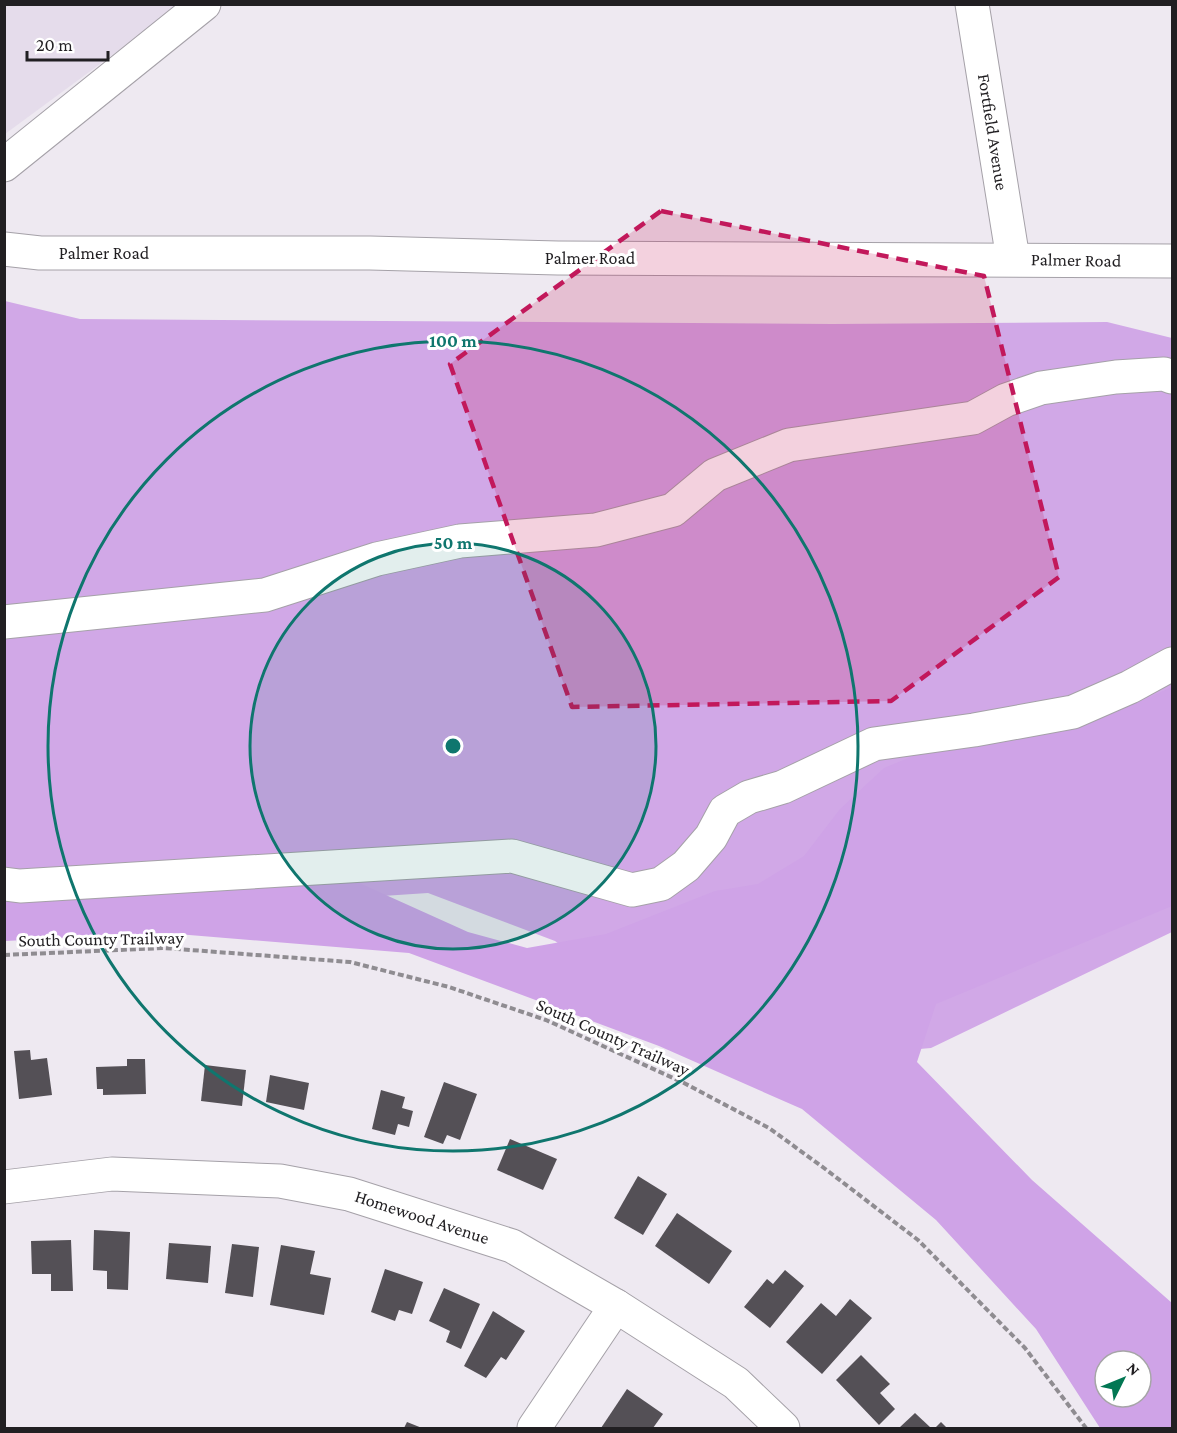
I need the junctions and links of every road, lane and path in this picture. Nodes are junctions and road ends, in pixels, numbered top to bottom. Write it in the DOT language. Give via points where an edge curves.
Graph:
graph roads {
  1 [pos="204,4"];
  2 [pos="972,4"];
  3 [pos="4,165"];
  4 [pos="4,249"];
  5 [pos="1013,259"];
  6 [pos="1131,261"];
  7 [pos="1173,261"];
  8 [pos="1173,279"];
  9 [pos="1173,377"];
  10 [pos="4,622"];
  11 [pos="1173,664"];
  12 [pos="4,884"];
  13 [pos="4,955"];
  14 [pos="4,1187"];
  15 [pos="616,1306"];
  16 [pos="534,1428"];
  17 [pos="783,1428"];
  18 [pos="1086,1428"];
  1 -- 3 [label="street"];
  2 -- 5 [label="street, Fortfield Avenue"];
  4 -- 5 [label="street, Palmer Road" via="40,253"];
  5 -- 6 [label="street, Palmer Road"];
  6 -- 7 [label="street"];
  6 -- 8 [label="street, Palmer Road"];
  9 -- 10 [label="street" via="1116,377 1041,388 1006,400 973,418 789,446 715,475 673,510 596,530 460,541 377,559 265,595"];
  11 -- 12 [label="street" via="1073,712 874,744 725,811 711,837 686,867 661,884 632,890 512,856"];
  13 -- 18 [label="path, South County Trailway" via="164,948 350,963 449,987 546,1020 684,1083 769,1128 843,1183 918,1240 951,1273 1025,1348"];
  14 -- 15 [label="street, Homewood Avenue" via="112,1174 280,1181 349,1194 512,1246"];
  15 -- 16 [label="street"];
  15 -- 17 [label="street, Homewood Avenue" via="735,1383"];
}
